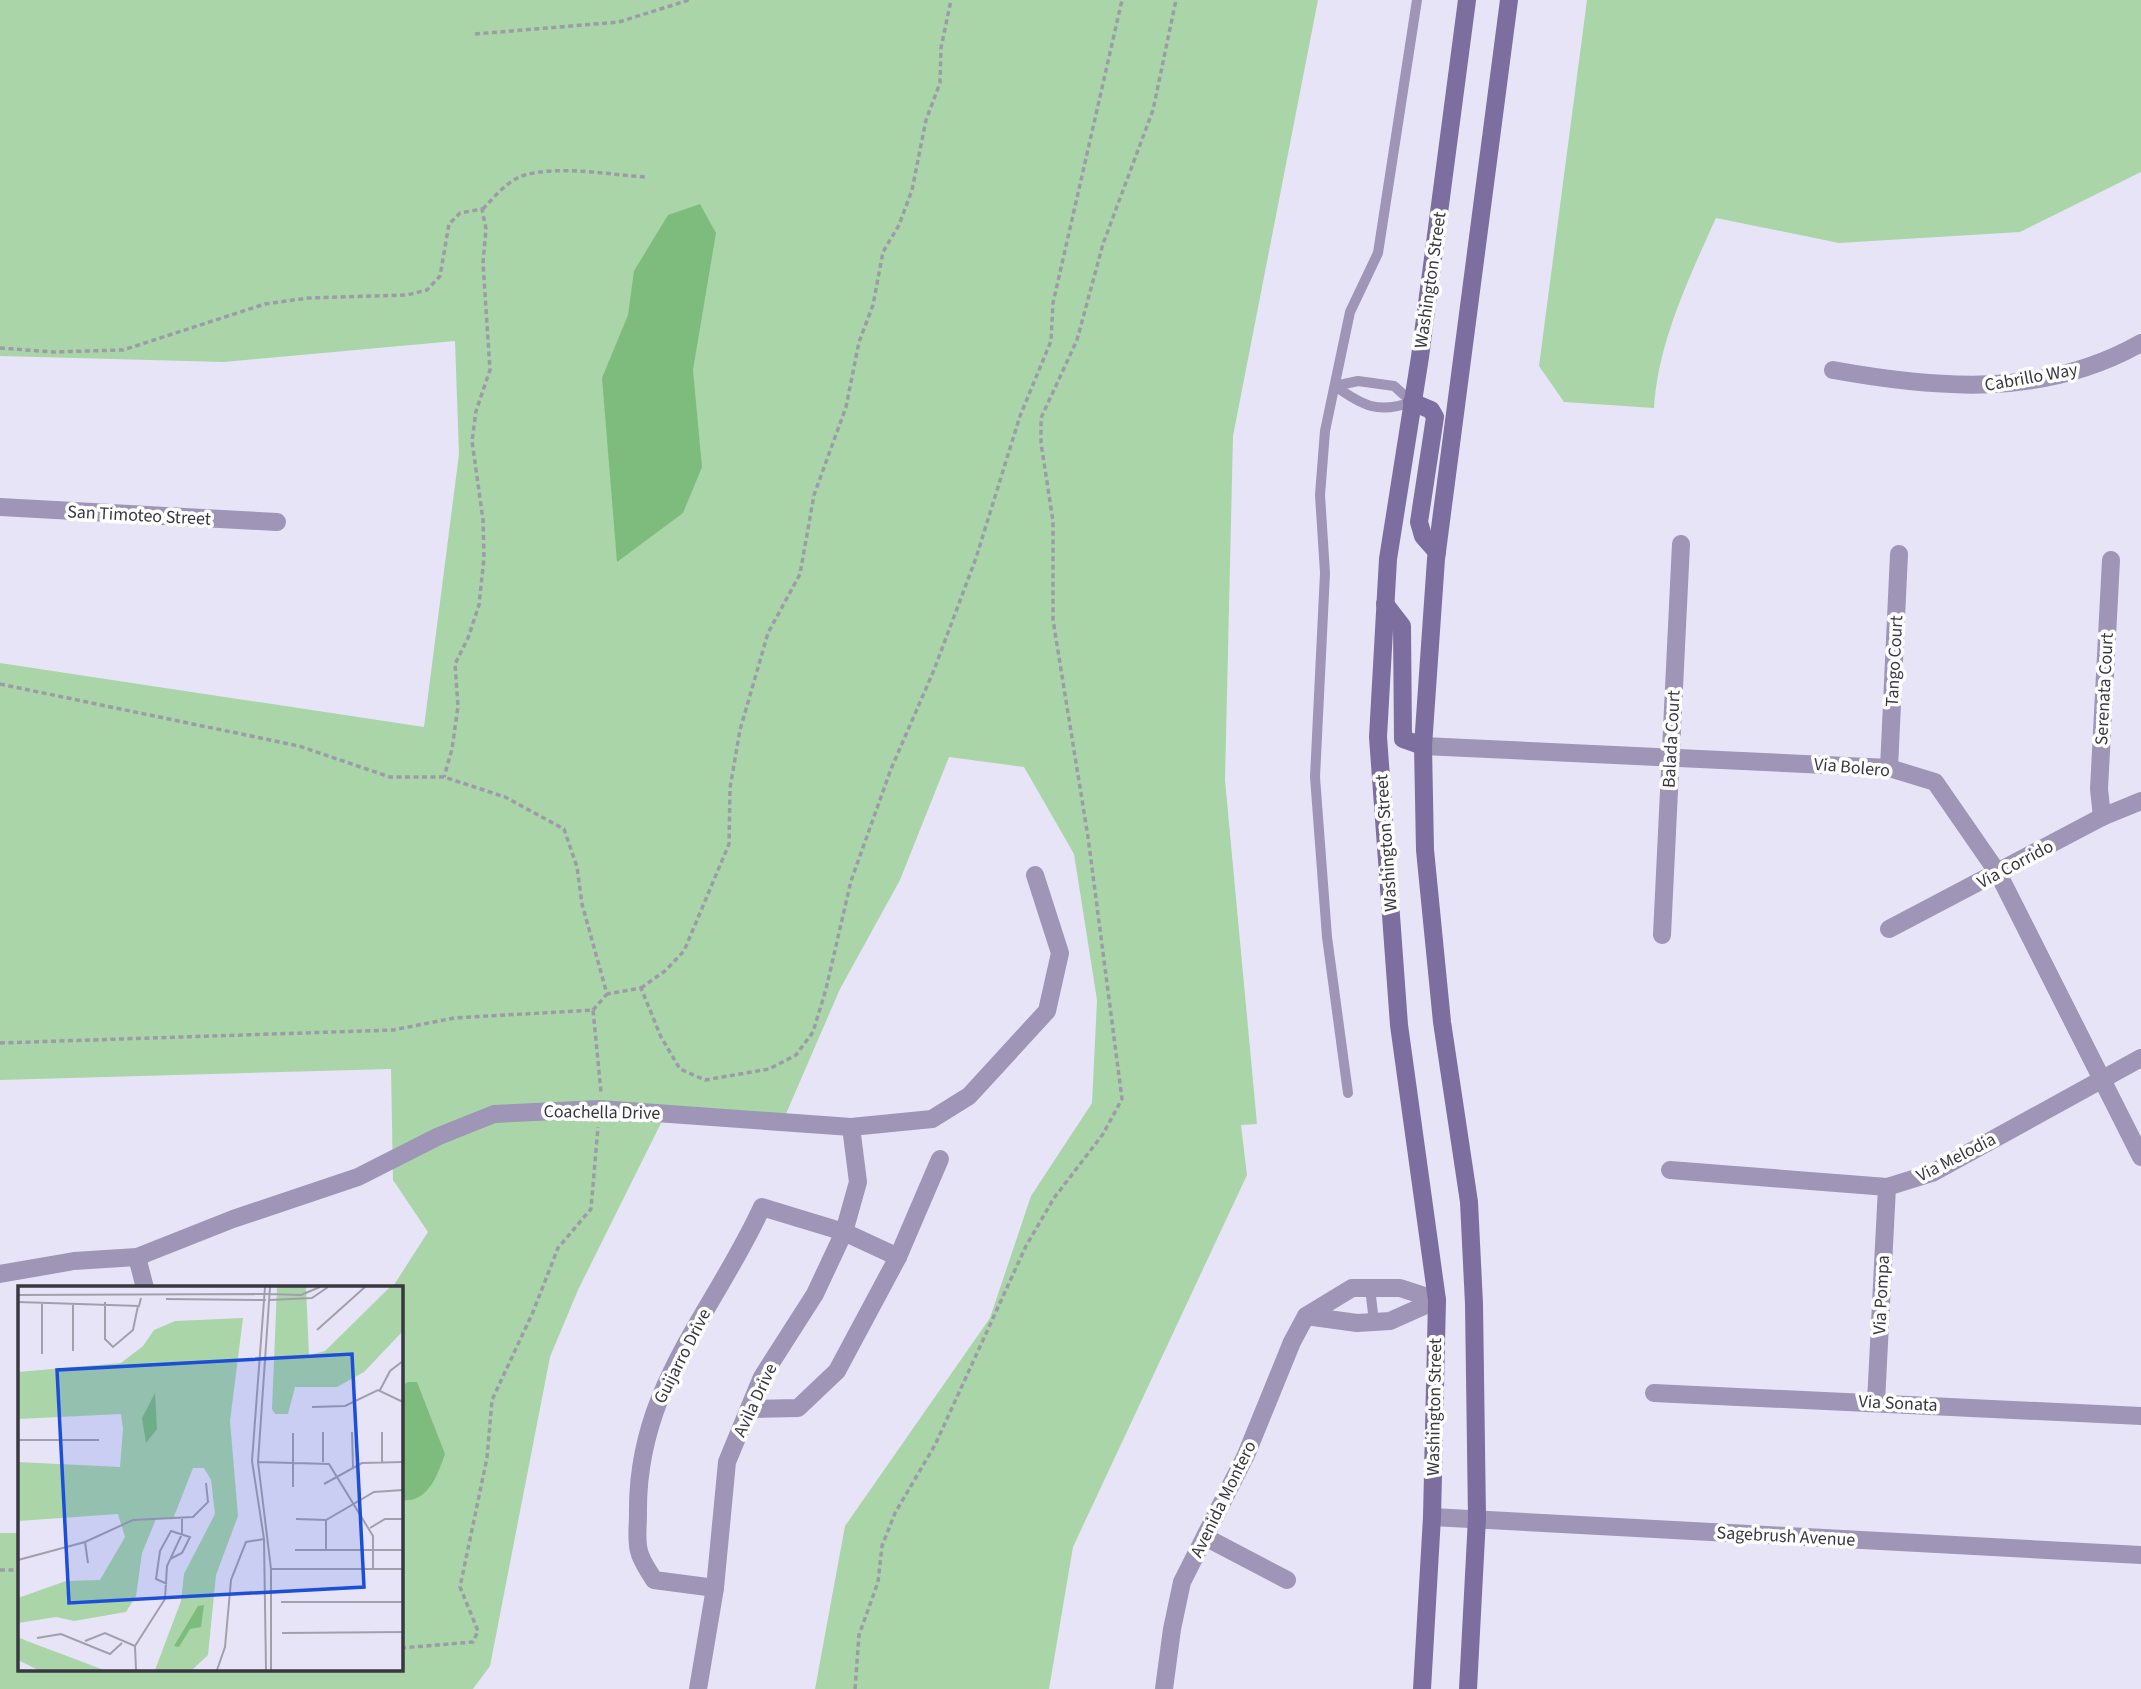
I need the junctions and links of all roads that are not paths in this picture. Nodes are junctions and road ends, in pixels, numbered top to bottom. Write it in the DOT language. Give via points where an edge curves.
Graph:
graph roads {
  1 [pos="1417,0"];
  2 [pos="1467,0"];
  3 [pos="1509,0"];
  4 [pos="2141,343"];
  5 [pos="1833,370"];
  6 [pos="1335,386"];
  7 [pos="1412,402"];
  8 [pos="0,507"];
  9 [pos="277,522"];
  10 [pos="1681,544"];
  11 [pos="1437,552"];
  12 [pos="1899,554"];
  13 [pos="2111,560"];
  14 [pos="1385,604"];
  15 [pos="1423,746"];
  16 [pos="1670,756"];
  17 [pos="1889,768"];
  18 [pos="2141,801"];
  19 [pos="2102,817"];
  20 [pos="1998,873"];
  21 [pos="1035,875"];
  22 [pos="1889,929"];
  23 [pos="1662,935"];
  24 [pos="2141,1058"];
  25 [pos="2100,1079"];
  26 [pos="1348,1093"];
  27 [pos="851,1127"];
  28 [pos="2141,1157"];
  29 [pos="940,1159"];
  30 [pos="1670,1170"];
  31 [pos="1887,1187"];
  32 [pos="844,1232"];
  33 [pos="137,1257"];
  34 [pos="898,1257"];
  35 [pos="0,1274"];
  36 [pos="144,1286"];
  37 [pos="1370,1288"];
  38 [pos="1437,1300"];
  39 [pos="1306,1316"];
  40 [pos="1374,1322"];
  41 [pos="1654,1393"];
  42 [pos="1876,1402"];
  43 [pos="749,1409"];
  44 [pos="2141,1416"];
  45 [pos="1432,1517"];
  46 [pos="1477,1518"];
  47 [pos="1206,1537"];
  48 [pos="2141,1555"];
  49 [pos="1286,1580"];
  50 [pos="715,1588"];
  51 [pos="698,1689"];
  52 [pos="1164,1689"];
  53 [pos="1422,1689"];
  54 [pos="1468,1689"];
  1 -- 6 [label="lane" via="1378,253 1350,312"];
  2 -- 7 [label="main road, Washington Street"];
  3 -- 11 [label="main road"];
  4 -- 5 [label="street, Cabrillo Way" via="2068,373 1980,387 1894,381"];
  6 -- 7 [label="lane" via="1358,381 1394,386"];
  6 -- 7 [label="lane" via="1354,400 1388,411"];
  6 -- 26 [label="lane" via="1325,431 1320,495 1325,573 1315,777 1327,937"];
  7 -- 11 [label="main road" via="1431,410 1435,417 1419,522 1423,536"];
  7 -- 14 [label="main road, Washington Street"];
  8 -- 9 [label="street, San Timoteo Street"];
  10 -- 16 [label="street, Balada Court"];
  11 -- 15 [label="main road"];
  12 -- 17 [label="street, Tango Court"];
  13 -- 19 [label="street, Serenata Court" via="2099,789"];
  14 -- 15 [label="main road" via="1402,626 1403,739"];
  14 -- 38 [label="main road, Washington Street" via="1378,737 1399,1025"];
  15 -- 16 [label="street, Via Bolero"];
  15 -- 46 [label="main road" via="1425,850 1441,1009 1469,1202"];
  16 -- 17 [label="street, Via Bolero"];
  16 -- 23 [label="street, Balada Court"];
  17 -- 20 [label="street, Via Bolero" via="1935,782"];
  18 -- 19 [label="street, Via Corrido"];
  19 -- 20 [label="street, Via Corrido"];
  20 -- 22 [label="street, Via Corrido"];
  20 -- 25 [label="street, Via Bolero"];
  21 -- 27 [label="street, Coachella Drive" via="1060,953 1047,1011 969,1096 932,1119"];
  24 -- 25 [label="street, Via Melodia"];
  25 -- 28 [label="street, Via Bolero"];
  25 -- 31 [label="street, Via Melodia" via="1932,1173"];
  27 -- 32 [label="street, Avila Drive" via="858,1182"];
  27 -- 33 [label="street, Coachella Drive" via="600,1109 494,1114 358,1177"];
  29 -- 34 [label="street"];
  30 -- 31 [label="street, Via Melodia"];
  31 -- 42 [label="street, Via Pompa"];
  32 -- 34 [label="street"];
  32 -- 43 [label="street, Avila Drive" via="815,1294 762,1377"];
  32 -- 50 [label="street, Guijarro Drive" via="762,1207 745,1245 681,1349 655,1407 637,1474 639,1551 654,1580"];
  33 -- 35 [label="street, Coachella Drive" via="74,1261"];
  33 -- 36 [label="street"];
  34 -- 43 [label="street" via="837,1371 797,1408"];
  37 -- 38 [label="street" via="1400,1288"];
  37 -- 39 [label="street" via="1352,1288"];
  37 -- 40 [label="lane"];
  38 -- 40 [label="street" via="1390,1321"];
  38 -- 45 [label="main road, Washington Street"];
  39 -- 40 [label="street"];
  39 -- 47 [label="street, Avenida Montero"];
  41 -- 42 [label="street, Via Sonata"];
  42 -- 44 [label="street, Via Sonata"];
  43 -- 50 [label="street, Avila Drive" via="727,1462"];
  45 -- 46 [label="street, Sagebrush Avenue"];
  45 -- 53 [label="main road, Washington Street"];
  46 -- 48 [label="street, Sagebrush Avenue"];
  46 -- 54 [label="main road"];
  47 -- 49 [label="street"];
  47 -- 52 [label="street, Avenida Montero" via="1182,1583"];
  50 -- 51 [label="street, Avila Drive"];
}
